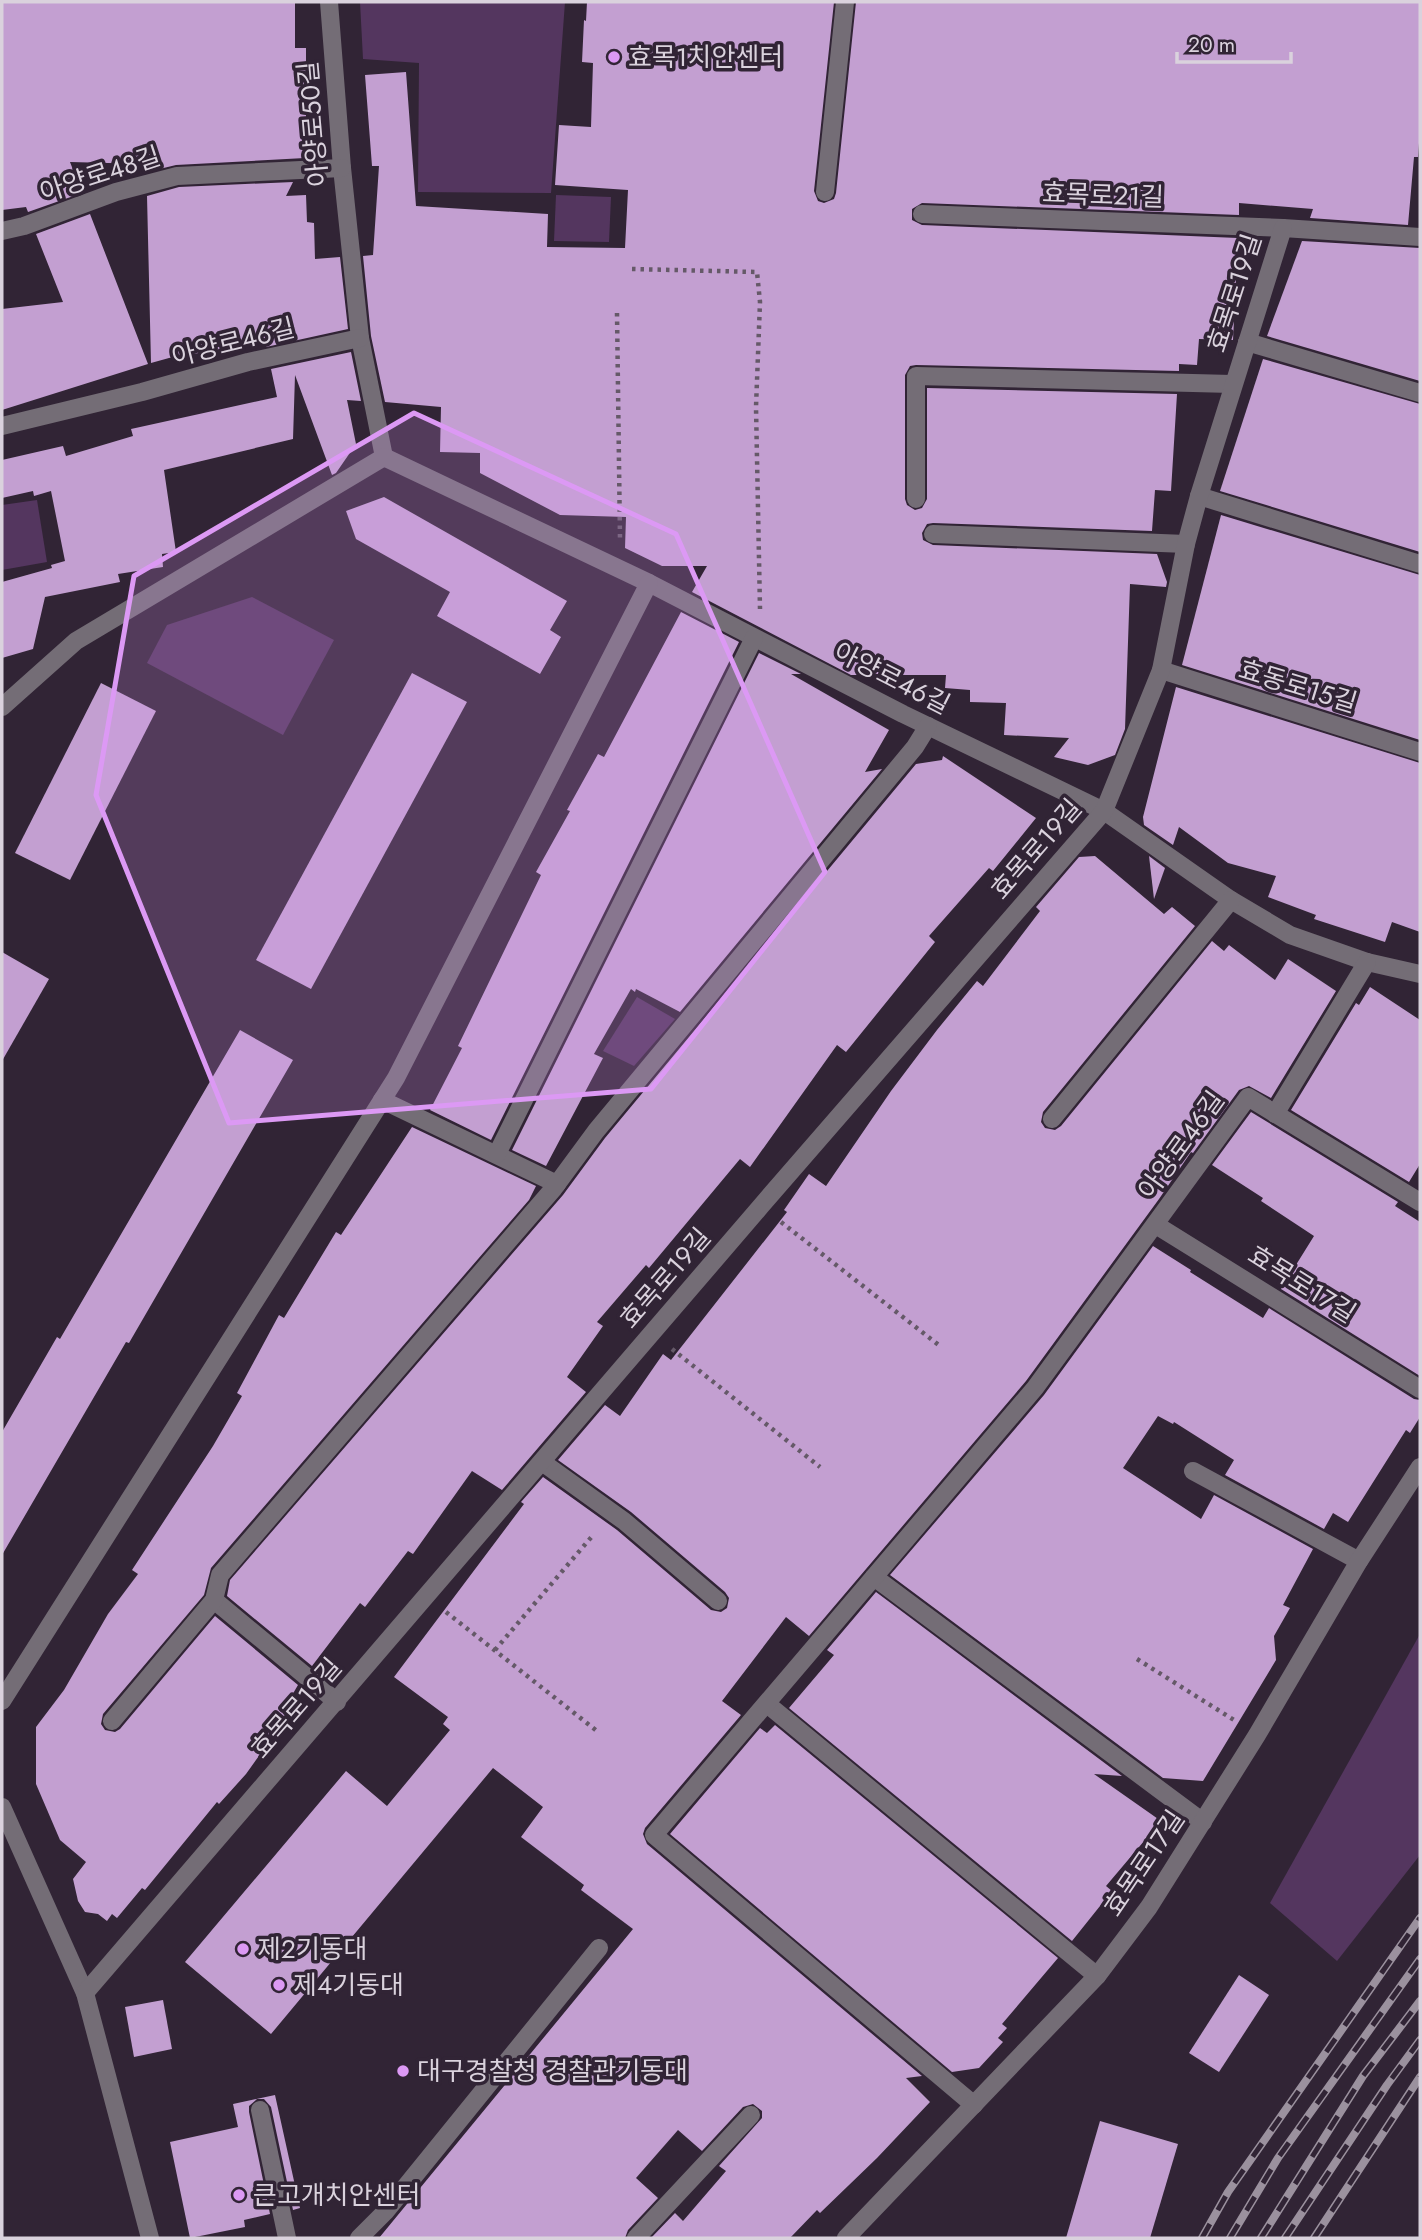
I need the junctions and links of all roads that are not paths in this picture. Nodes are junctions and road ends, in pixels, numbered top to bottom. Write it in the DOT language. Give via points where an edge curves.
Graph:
graph roads {
  1 [pos="329,2"];
  2 [pos="845,2"];
  3 [pos="342,168"];
  4 [pos="825,192"];
  5 [pos="922,214"];
  6 [pos="1283,228"];
  7 [pos="2,231"];
  8 [pos="1420,237"];
  9 [pos="360,338"];
  10 [pos="1247,342"];
  11 [pos="1232,384"];
  12 [pos="1420,393"];
  13 [pos="2,426"];
  14 [pos="384,457"];
  15 [pos="1199,496"];
  16 [pos="916,499"];
  17 [pos="933,534"];
  18 [pos="1186,544"];
  19 [pos="1420,564"];
  20 [pos="649,583"];
  21 [pos="757,639"];
  22 [pos="1161,670"];
  23 [pos="2,707"];
  24 [pos="928,726"];
  25 [pos="1420,751"];
  26 [pos="1104,811"];
  27 [pos="1231,900"];
  28 [pos="1367,962"];
  29 [pos="1420,974"];
  30 [pos="383,1100"];
  31 [pos="1275,1114"];
  32 [pos="1052,1119"];
  33 [pos="497,1154"];
  34 [pos="557,1184"];
  35 [pos="1420,1202"];
  36 [pos="1156,1225"];
  37 [pos="1420,1389"];
  38 [pos="542,1462"];
  39 [pos="1420,1467"];
  40 [pos="1193,1471"];
  41 [pos="1359,1561"];
  42 [pos="874,1577"];
  43 [pos="214,1600"];
  44 [pos="718,1601"];
  45 [pos="2,1700"];
  46 [pos="337,1702"];
  47 [pos="766,1704"];
  48 [pos="113,1721"];
  49 [pos="2,1807"];
  50 [pos="1203,1822"];
  51 [pos="599,1948"];
  52 [pos="1097,1976"];
  53 [pos="85,1993"];
  54 [pos="974,2105"];
  55 [pos="260,2110"];
  56 [pos="751,2115"];
  57 [pos="150,2238"];
  58 [pos="287,2238"];
  59 [pos="359,2238"];
  60 [pos="636,2238"];
  61 [pos="846,2238"];
  1 -- 3 [label="street, 아양로50길"];
  2 -- 4 [label="street"];
  3 -- 7 [label="street, 아양로48길" via="177,176"];
  3 -- 9 [label="street, 아양로50길"];
  5 -- 6 [label="street, 효목로21길"];
  6 -- 8 [label="street, 효목로19길"];
  6 -- 10 [label="street, 효목로19길"];
  9 -- 13 [label="street, 아양로46길"];
  9 -- 14 [label="street"];
  10 -- 11 [label="street, 효목로19길"];
  10 -- 12 [label="street"];
  11 -- 15 [label="street, 효목로19길"];
  11 -- 16 [label="street, 효목로19길" via="916,376"];
  14 -- 20 [label="street, 아양로46길"];
  14 -- 23 [label="street" via="76,641"];
  15 -- 18 [label="street, 효목로19길"];
  15 -- 19 [label="street"];
  17 -- 18 [label="street"];
  18 -- 22 [label="street, 효목로19길"];
  20 -- 21 [label="street, 아양로46길"];
  20 -- 30 [label="street"];
  21 -- 24 [label="street, 아양로46길"];
  21 -- 33 [label="street"];
  22 -- 25 [label="street, 효동로15길"];
  22 -- 26 [label="street, 효목로19길"];
  24 -- 26 [label="street, 아양로46길"];
  24 -- 34 [label="street"];
  26 -- 27 [label="street, 아양로46길"];
  26 -- 38 [label="street, 효목로19길"];
  27 -- 28 [label="street, 아양로46길" via="1290,935"];
  27 -- 32 [label="street"];
  28 -- 29 [label="street, 아양로46길"];
  28 -- 31 [label="street"];
  30 -- 33 [label="street"];
  30 -- 45 [label="street"];
  31 -- 35 [label="street"];
  31 -- 36 [label="street, 아양로46길" via="1248,1097"];
  33 -- 34 [label="street"];
  34 -- 43 [label="street" via="220,1575"];
  36 -- 37 [label="street, 효목로17길"];
  36 -- 42 [label="street, 아양로46길" via="1034,1388"];
  38 -- 44 [label="street" via="612,1512"];
  38 -- 46 [label="street, 효목로19길"];
  39 -- 41 [label="street, 효목로17길"];
  40 -- 41 [label="street"];
  41 -- 50 [label="street, 효목로17길"];
  42 -- 47 [label="street, 아양로46길"];
  42 -- 50 [label="street"];
  43 -- 46 [label="street"];
  43 -- 48 [label="street"];
  46 -- 53 [label="street, 효목로19길"];
  47 -- 52 [label="street"];
  47 -- 54 [label="street, 아양로46길" via="654,1835"];
  49 -- 53 [label="street"];
  50 -- 52 [label="street, 효목로17길" via="1149,1907"];
  51 -- 59 [label="street"];
  52 -- 54 [label="street, 효목로17길"];
  53 -- 57 [label="street"];
  54 -- 61 [label="street, 효목로17길"];
  55 -- 58 [label="street"];
  56 -- 60 [label="street"];
}
